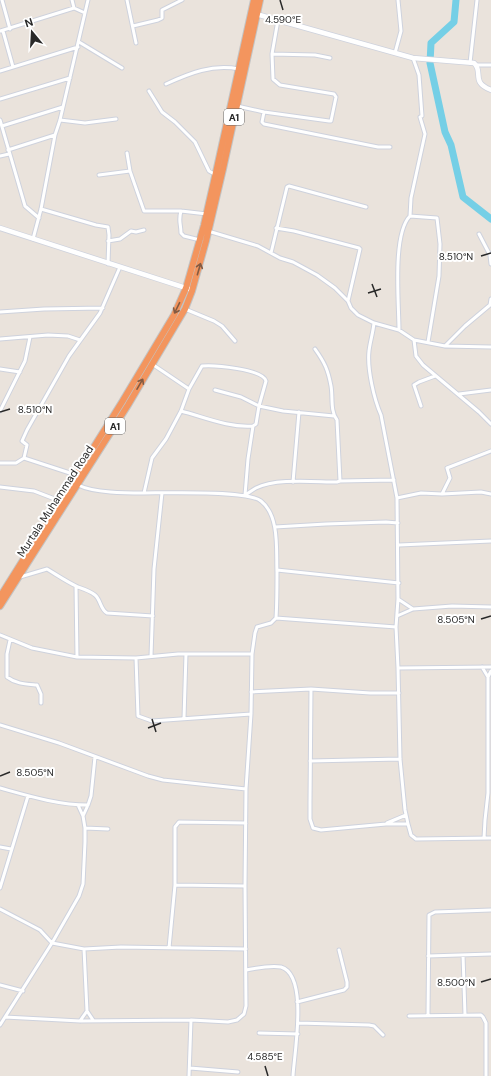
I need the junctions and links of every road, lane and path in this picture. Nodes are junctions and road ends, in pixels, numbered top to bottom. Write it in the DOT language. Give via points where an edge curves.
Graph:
graph roads {
  1 [pos="2,0"];
  2 [pos="72,0"];
  3 [pos="88,0"];
  4 [pos="127,0"];
  5 [pos="182,0"];
  6 [pos="254,0"];
  7 [pos="260,0"];
  8 [pos="398,0"];
  9 [pos="477,0"];
  10 [pos="74,8"];
  11 [pos="85,13"];
  12 [pos="256,14"];
  13 [pos="278,20"];
  14 [pos="133,26"];
  15 [pos="10,29"];
  16 [pos="2,31"];
  17 [pos="79,42"];
  18 [pos="136,43"];
  19 [pos="78,47"];
  20 [pos="395,53"];
  21 [pos="272,54"];
  22 [pos="330,58"];
  23 [pos="416,58"];
  24 [pos="470,63"];
  25 [pos="476,65"];
  26 [pos="491,65"];
  27 [pos="13,67"];
  28 [pos="122,68"];
  29 [pos="239,69"];
  30 [pos="0,71"];
  31 [pos="70,78"];
  32 [pos="166,84"];
  33 [pos="491,90"];
  34 [pos="149,92"];
  35 [pos="0,99"];
  36 [pos="237,106"];
  37 [pos="63,107"];
  38 [pos="264,112"];
  39 [pos="116,118"];
  40 [pos="0,120"];
  41 [pos="60,120"];
  42 [pos="1,126"];
  43 [pos="54,136"];
  44 [pos="390,147"];
  45 [pos="9,152"];
  46 [pos="127,153"];
  47 [pos="0,156"];
  48 [pos="130,171"];
  49 [pos="99,175"];
  50 [pos="216,175"];
  51 [pos="366,207"];
  52 [pos="41,209"];
  53 [pos="181,211"];
  54 [pos="206,214"];
  55 [pos="410,216"];
  56 [pos="39,218"];
  57 [pos="0,228"];
  58 [pos="276,228"];
  59 [pos="144,230"];
  60 [pos="206,232"];
  61 [pos="479,234"];
  62 [pos="33,239"];
  63 [pos="200,240"];
  64 [pos="108,241"];
  65 [pos="271,253"];
  66 [pos="108,264"];
  67 [pos="491,264"];
  68 [pos="120,267"];
  69 [pos="186,288"];
  70 [pos="192,291"];
  71 [pos="491,299"];
  72 [pos="348,301"];
  73 [pos="103,308"];
  74 [pos="185,309"];
  75 [pos="0,312"];
  76 [pos="374,323"];
  77 [pos="399,330"];
  78 [pos="30,337"];
  79 [pos="0,339"];
  80 [pos="80,340"];
  81 [pos="414,340"];
  82 [pos="235,342"];
  83 [pos="428,342"];
  84 [pos="445,346"];
  85 [pos="491,347"];
  86 [pos="316,349"];
  87 [pos="152,364"];
  88 [pos="0,369"];
  89 [pos="20,372"];
  90 [pos="435,376"];
  91 [pos="189,389"];
  92 [pos="215,390"];
  93 [pos="491,390"];
  94 [pos="459,394"];
  95 [pos="122,402"];
  96 [pos="128,405"];
  97 [pos="259,406"];
  98 [pos="421,406"];
  99 [pos="0,411"];
  100 [pos="181,411"];
  101 [pos="299,412"];
  102 [pos="334,416"];
  103 [pos="491,424"];
  104 [pos="253,426"];
  105 [pos="93,448"];
  106 [pos="491,451"];
  107 [pos="99,452"];
  108 [pos="24,458"];
  109 [pos="0,463"];
  110 [pos="76,476"];
  111 [pos="394,480"];
  112 [pos="340,481"];
  113 [pos="293,482"];
  114 [pos="78,485"];
  115 [pos="0,487"];
  116 [pos="144,493"];
  117 [pos="162,493"];
  118 [pos="442,494"];
  119 [pos="491,494"];
  120 [pos="245,495"];
  121 [pos="397,498"];
  122 [pos="60,501"];
  123 [pos="398,523"];
  124 [pos="275,527"];
  125 [pos="491,541"];
  126 [pos="399,545"];
  127 [pos="277,570"];
  128 [pos="18,578"];
  129 [pos="399,583"];
  130 [pos="76,586"];
  131 [pos="0,597"];
  132 [pos="398,600"];
  133 [pos="0,606"];
  134 [pos="491,607"];
  135 [pos="413,609"];
  136 [pos="153,616"];
  137 [pos="397,616"];
  138 [pos="276,618"];
  139 [pos="396,627"];
  140 [pos="0,636"];
  141 [pos="10,640"];
  142 [pos="186,654"];
  143 [pos="252,654"];
  144 [pos="151,656"];
  145 [pos="77,657"];
  146 [pos="136,658"];
  147 [pos="482,667"];
  148 [pos="491,667"];
  149 [pos="398,668"];
  150 [pos="491,672"];
  151 [pos="488,677"];
  152 [pos="311,689"];
  153 [pos="251,692"];
  154 [pos="399,693"];
  155 [pos="41,703"];
  156 [pos="251,714"];
  157 [pos="184,718"];
  158 [pos="0,725"];
  159 [pos="95,758"];
  160 [pos="400,759"];
  161 [pos="310,761"];
  162 [pos="0,788"];
  163 [pos="246,789"];
  164 [pos="28,796"];
  165 [pos="78,805"];
  166 [pos="88,805"];
  167 [pos="406,815"];
  168 [pos="83,816"];
  169 [pos="246,822"];
  170 [pos="386,824"];
  171 [pos="408,824"];
  172 [pos="85,828"];
  173 [pos="108,830"];
  174 [pos="484,838"];
  175 [pos="491,838"];
  176 [pos="0,847"];
  177 [pos="11,849"];
  178 [pos="175,885"];
  179 [pos="245,886"];
  180 [pos="0,888"];
  181 [pos="0,909"];
  182 [pos="491,910"];
  183 [pos="52,943"];
  184 [pos="169,948"];
  185 [pos="84,949"];
  186 [pos="246,949"];
  187 [pos="339,950"];
  188 [pos="491,954"];
  189 [pos="463,955"];
  190 [pos="428,956"];
  191 [pos="246,970"];
  192 [pos="0,986"];
  193 [pos="23,991"];
  194 [pos="297,1002"];
  195 [pos="87,1011"];
  196 [pos="465,1015"];
  197 [pos="409,1016"];
  198 [pos="428,1016"];
  199 [pos="5,1017"];
  200 [pos="93,1020"];
  201 [pos="191,1020"];
  202 [pos="80,1021"];
  203 [pos="298,1023"];
  204 [pos="0,1025"];
  205 [pos="259,1033"];
  206 [pos="298,1034"];
  207 [pos="485,1034"];
  208 [pos="491,1034"];
  209 [pos="383,1035"];
  210 [pos="190,1068"];
  211 [pos="238,1072"];
  212 [pos="189,1076"];
  213 [pos="292,1076"];
  214 [pos="486,1076"];
  1 -- 15 [label="street"];
  2 -- 10 [label="street"];
  3 -- 11 [label="street"];
  4 -- 14 [label="street"];
  5 -- 14 [label="street" via="162,10 162,18"];
  6 -- 29 [label="highway, A1"];
  7 -- 12 [label="highway, A1"];
  8 -- 20 [label="street" via="401,31"];
  9 -- 24 [label="street"];
  10 -- 11 [label="street"];
  10 -- 15 [label="street"];
  11 -- 17 [label="street"];
  12 -- 13 [label="street"];
  12 -- 36 [label="highway, A1"];
  13 -- 20 [label="street"];
  13 -- 21 [label="street"];
  14 -- 18 [label="street"];
  15 -- 16 [label="street"];
  16 -- 27 [label="street"];
  17 -- 19 [label="street"];
  17 -- 28 [label="street"];
  19 -- 27 [label="street"];
  19 -- 31 [label="street"];
  20 -- 23 [label="street"];
  21 -- 22 [label="street"];
  21 -- 38 [label="street" via="273,79 280,85 334,94 336,97 329,121"];
  23 -- 24 [label="street"];
  23 -- 55 [label="street" via="422,116 420,117 424,134 411,198"];
  24 -- 25 [label="street"];
  25 -- 26 [label="street"];
  25 -- 33 [label="street" via="480,83"];
  27 -- 30 [label="street"];
  29 -- 32 [label="street" via="209,68"];
  29 -- 50 [label="highway, A1"];
  31 -- 35 [label="street"];
  31 -- 37 [label="street"];
  34 -- 50 [label="street" via="162,112 195,142 209,171"];
  36 -- 38 [label="street"];
  36 -- 60 [label="highway, A1"];
  37 -- 41 [label="street"];
  37 -- 42 [label="street"];
  38 -- 44 [label="street" via="264,124 378,147"];
  39 -- 41 [label="street" via="85,123"];
  40 -- 42 [label="street"];
  41 -- 43 [label="street"];
  42 -- 45 [label="street"];
  43 -- 45 [label="street"];
  43 -- 52 [label="street"];
  45 -- 47 [label="street"];
  45 -- 56 [label="street" via="25,206"];
  46 -- 48 [label="street"];
  48 -- 49 [label="street"];
  48 -- 53 [label="street" via="144,211"];
  50 -- 54 [label="highway, A1"];
  51 -- 58 [label="street" via="289,186"];
  52 -- 56 [label="street"];
  52 -- 64 [label="street" via="108,227"];
  53 -- 54 [label="street"];
  53 -- 63 [label="street" via="179,222 182,233 184,236"];
  54 -- 60 [label="highway, A1"];
  55 -- 77 [label="street" via="401,236 398,255"];
  55 -- 83 [label="street" via="437,218 440,244 439,276"];
  56 -- 62 [label="street"];
  57 -- 62 [label="street"];
  58 -- 65 [label="street"];
  58 -- 72 [label="street" via="360,249"];
  59 -- 64 [label="street" via="131,231 120,239"];
  60 -- 63 [label="highway, Murtala Muhammad Road / A1"];
  60 -- 65 [label="street" via="258,246"];
  70 -- 60 [label="highway, Murtala Muhammad Road / A1, one-way"];
  61 -- 67 [label="street" via="490,255"];
  62 -- 66 [label="street"];
  63 -- 69 [label="highway, Murtala Muhammad Road / A1"];
  64 -- 66 [label="street"];
  65 -- 72 [label="street" via="317,275"];
  66 -- 68 [label="street"];
  68 -- 69 [label="street"];
  68 -- 73 [label="street"];
  69 -- 70 [label="street"];
  69 -- 95 [label="highway, Murtala Muhammad Road / A1, one-way" via="174,315"];
  70 -- 74 [label="highway, Murtala Muhammad Road / A1"];
  71 -- 84 [label="street" via="490,305"];
  72 -- 76 [label="street" via="358,315"];
  73 -- 75 [label="street"];
  73 -- 80 [label="street"];
  74 -- 82 [label="street" via="222,326"];
  74 -- 87 [label="highway, Murtala Muhammad Road / A1"];
  76 -- 77 [label="street"];
  76 -- 111 [label="street" via="369,352 371,373"];
  77 -- 81 [label="street"];
  78 -- 79 [label="street"];
  78 -- 80 [label="street" via="68,336"];
  78 -- 89 [label="street"];
  80 -- 108 [label="street" via="27,430 22,441 27,445"];
  81 -- 83 [label="street"];
  81 -- 90 [label="street" via="416,356"];
  83 -- 84 [label="street"];
  84 -- 85 [label="street"];
  86 -- 102 [label="street" via="326,364"];
  87 -- 91 [label="street"];
  96 -- 87 [label="highway, Murtala Muhammad Road / A1, one-way"];
  88 -- 89 [label="street"];
  89 -- 99 [label="street"];
  90 -- 94 [label="street"];
  90 -- 98 [label="street" via="414,385"];
  91 -- 97 [label="street" via="202,366 252,372 264,376 266,381"];
  91 -- 100 [label="street"];
  92 -- 97 [label="street" via="241,397"];
  93 -- 94 [label="street"];
  94 -- 103 [label="street"];
  95 -- 96 [label="highway"];
  95 -- 105 [label="highway, Murtala Muhammad Road / A1"];
  96 -- 107 [label="highway, Murtala Muhammad Road / A1"];
  97 -- 101 [label="street"];
  97 -- 104 [label="street" via="256,424"];
  100 -- 104 [label="street" via="219,422 243,427"];
  100 -- 116 [label="street" via="152,458"];
  101 -- 102 [label="street"];
  101 -- 113 [label="street"];
  102 -- 112 [label="street" via="337,420"];
  104 -- 120 [label="street"];
  105 -- 107 [label="highway"];
  105 -- 110 [label="highway, Murtala Muhammad Road / A1"];
  106 -- 118 [label="street" via="447,468 450,478"];
  107 -- 114 [label="highway, Murtala Muhammad Road / A1"];
  108 -- 109 [label="street" via="16,463"];
  108 -- 110 [label="street"];
  110 -- 122 [label="highway, Murtala Muhammad Road / A1"];
  111 -- 112 [label="street"];
  111 -- 121 [label="street"];
  112 -- 113 [label="street"];
  113 -- 120 [label="street" via="272,483"];
  114 -- 116 [label="street" via="84,489 128,494"];
  114 -- 128 [label="highway, Murtala Muhammad Road / A1"];
  115 -- 122 [label="street" via="34,491"];
  116 -- 117 [label="street"];
  117 -- 120 [label="street"];
  117 -- 136 [label="street" via="154,569"];
  118 -- 119 [label="street"];
  118 -- 121 [label="street" via="421,493"];
  120 -- 124 [label="street" via="261,500 270,510"];
  121 -- 123 [label="street"];
  122 -- 131 [label="highway, Murtala Muhammad Road / A1"];
  123 -- 124 [label="street"];
  123 -- 126 [label="street"];
  124 -- 127 [label="street"];
  125 -- 126 [label="street"];
  126 -- 129 [label="street"];
  127 -- 129 [label="street"];
  127 -- 138 [label="street"];
  128 -- 130 [label="street" via="47,569"];
  128 -- 133 [label="highway, Murtala Muhammad Road / A1"];
  129 -- 132 [label="street"];
  130 -- 136 [label="street" via="96,595 107,613"];
  130 -- 145 [label="street"];
  132 -- 135 [label="street"];
  132 -- 137 [label="street"];
  134 -- 135 [label="street"];
  135 -- 137 [label="street"];
  136 -- 144 [label="street"];
  137 -- 139 [label="street"];
  138 -- 139 [label="street"];
  138 -- 143 [label="street" via="271,623 257,627"];
  139 -- 149 [label="street"];
  140 -- 141 [label="street"];
  141 -- 145 [label="street" via="32,648"];
  141 -- 155 [label="street" via="8,677 18,683 37,685 42,694"];
  142 -- 143 [label="street"];
  142 -- 144 [label="street"];
  142 -- 157 [label="street"];
  143 -- 153 [label="street"];
  144 -- 146 [label="street"];
  145 -- 146 [label="street"];
  146 -- 157 [label="street" via="138,716 152,721"];
  147 -- 148 [label="street"];
  147 -- 149 [label="street"];
  147 -- 151 [label="street"];
  149 -- 154 [label="street"];
  150 -- 151 [label="street"];
  151 -- 174 [label="street" via="488,793"];
  152 -- 153 [label="street"];
  152 -- 154 [label="street"];
  152 -- 161 [label="street"];
  153 -- 156 [label="street"];
  154 -- 160 [label="street"];
  156 -- 157 [label="street"];
  156 -- 163 [label="street"];
  158 -- 159 [label="street" via="59,743"];
  159 -- 163 [label="street" via="164,780"];
  159 -- 166 [label="street"];
  160 -- 161 [label="street"];
  160 -- 167 [label="street"];
  161 -- 170 [label="street" via="310,819 313,828 327,830"];
  162 -- 164 [label="street"];
  163 -- 169 [label="street"];
  164 -- 165 [label="street"];
  164 -- 177 [label="street"];
  165 -- 166 [label="street"];
  165 -- 168 [label="street"];
  166 -- 168 [label="street"];
  167 -- 170 [label="street"];
  167 -- 171 [label="street"];
  168 -- 172 [label="street"];
  169 -- 178 [label="street" via="179,822 175,827"];
  169 -- 179 [label="street"];
  170 -- 171 [label="street"];
  171 -- 174 [label="street" via="411,835 416,839"];
  172 -- 173 [label="street"];
  172 -- 183 [label="street" via="83,884 79,896"];
  174 -- 175 [label="street"];
  176 -- 177 [label="street"];
  177 -- 180 [label="street"];
  178 -- 179 [label="street"];
  178 -- 184 [label="street"];
  179 -- 186 [label="street"];
  181 -- 183 [label="street" via="40,930"];
  182 -- 190 [label="street" via="431,914"];
  183 -- 185 [label="street"];
  183 -- 193 [label="street"];
  184 -- 185 [label="street"];
  184 -- 186 [label="street"];
  185 -- 195 [label="street"];
  186 -- 191 [label="street"];
  187 -- 194 [label="street" via="347,987 344,990"];
  188 -- 189 [label="street"];
  189 -- 190 [label="street"];
  189 -- 196 [label="street"];
  190 -- 198 [label="street"];
  191 -- 194 [label="street" via="270,967 288,971 295,986"];
  191 -- 201 [label="street" via="244,1014 237,1020 228,1022"];
  192 -- 193 [label="street"];
  193 -- 199 [label="street"];
  194 -- 203 [label="street"];
  195 -- 200 [label="street"];
  195 -- 202 [label="street"];
  196 -- 198 [label="street"];
  196 -- 207 [label="street" via="483,1016 486,1024"];
  197 -- 198 [label="street"];
  199 -- 202 [label="street"];
  199 -- 204 [label="street"];
  200 -- 201 [label="street"];
  200 -- 202 [label="street"];
  201 -- 210 [label="street"];
  203 -- 206 [label="street"];
  203 -- 209 [label="street" via="369,1025 374,1026"];
  205 -- 206 [label="street"];
  206 -- 213 [label="street"];
  207 -- 208 [label="street"];
  207 -- 214 [label="street"];
  210 -- 211 [label="street"];
  210 -- 212 [label="street"];
}
